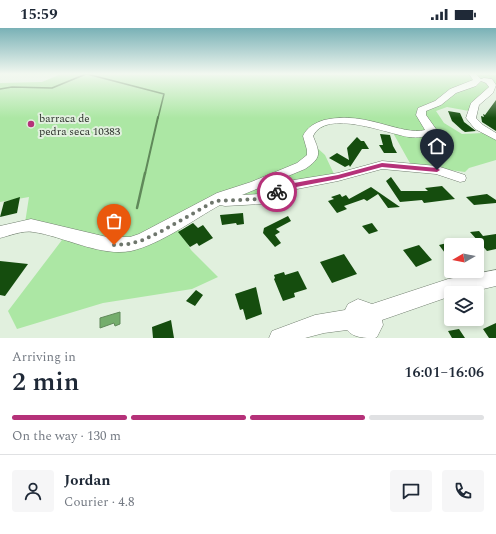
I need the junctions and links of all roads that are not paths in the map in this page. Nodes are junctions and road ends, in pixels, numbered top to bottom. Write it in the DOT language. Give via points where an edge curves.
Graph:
graph roads {
  1 [pos="460,88"];
  2 [pos="491,88"];
  3 [pos="496,137"];
  4 [pos="460,178"];
  5 [pos="215,201"];
  6 [pos="0,232"];
  7 [pos="496,278"];
  8 [pos="358,325"];
  9 [pos="279,338"];
  1 -- 5 [label="street" via="440,102 421,110 421,115 430,129 426,134 412,134 337,119 314,128 308,136 313,150 313,156 309,161"];
  2 -- 3 [label="street" via="477,101 472,118 479,127"];
  4 -- 5 [label="street" via="437,170 382,165 294,185 262,199"];
  5 -- 6 [label="street" via="162,231 130,244 107,244 31,225"];
  7 -- 8 [label="street" via="448,288"];
  8 -- 9 [label="street" via="341,320 316,323"];
}
